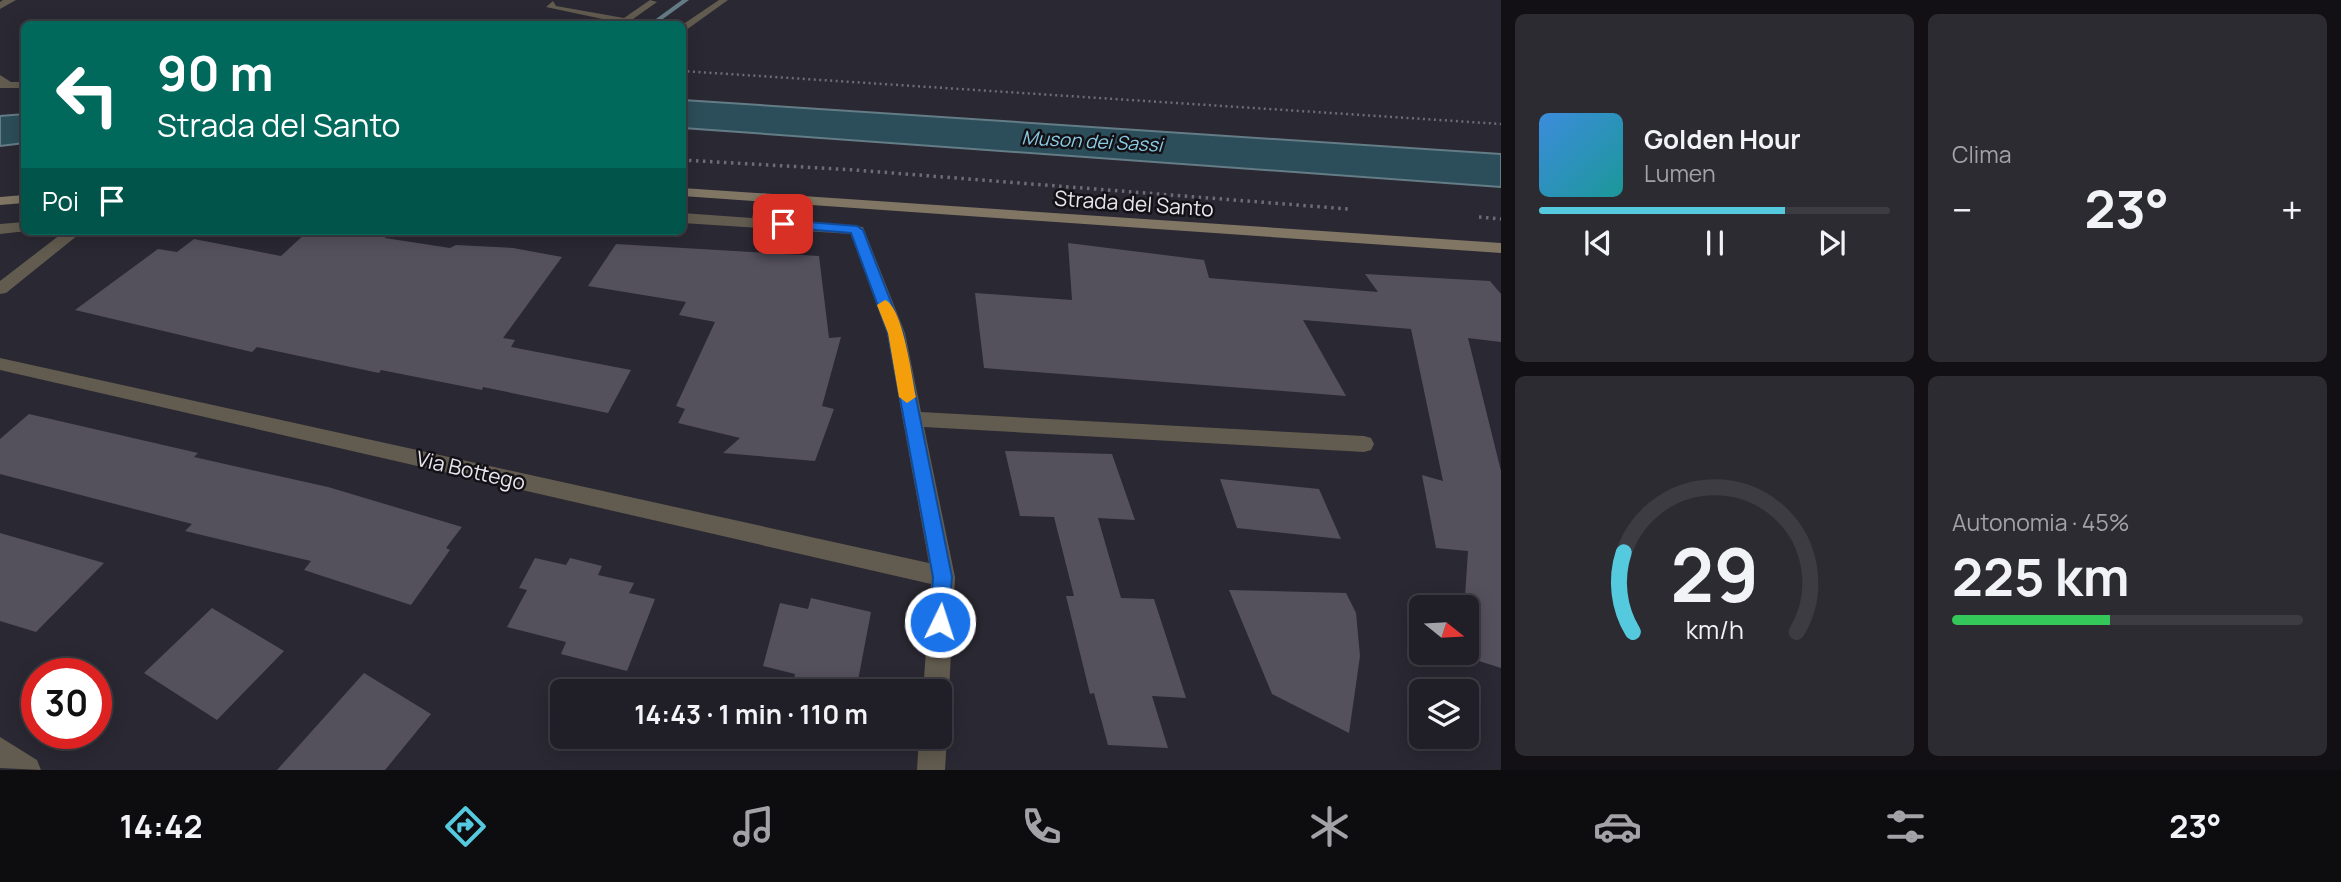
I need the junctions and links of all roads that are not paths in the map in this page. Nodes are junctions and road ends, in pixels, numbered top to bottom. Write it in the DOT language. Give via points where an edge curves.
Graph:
graph roads {
  1 [pos="11,0"];
  2 [pos="724,0"];
  3 [pos="653,2"];
  4 [pos="553,4"];
  5 [pos="0,6"];
  6 [pos="615,21"];
  7 [pos="627,21"];
  8 [pos="686,27"];
  9 [pos="2,83"];
  10 [pos="21,85"];
  11 [pos="686,192"];
  12 [pos="764,197"];
  13 [pos="21,199"];
  14 [pos="0,201"];
  15 [pos="686,218"];
  16 [pos="759,222"];
  17 [pos="21,227"];
  18 [pos="0,229"];
  19 [pos="857,230"];
  20 [pos="70,235"];
  21 [pos="1501,248"];
  22 [pos="0,289"];
  23 [pos="0,364"];
  24 [pos="911,419"];
  25 [pos="1364,444"];
  26 [pos="943,577"];
  27 [pos="937,679"];
  28 [pos="932,749"];
  29 [pos="0,751"];
  30 [pos="27,770"];
  31 [pos="931,770"];
  1 -- 5 [label="street"];
  2 -- 8 [label="lane"];
  3 -- 7 [label="lane"];
  4 -- 6 [label="lane" via="550,7"];
  9 -- 10 [label="lane"];
  11 -- 12 [label="main road, Strada del Santo"];
  12 -- 16 [label="street"];
  12 -- 21 [label="main road, Strada del Santo"];
  13 -- 14 [label="main road"];
  15 -- 16 [label="street"];
  16 -- 19 [label="street"];
  17 -- 18 [label="street"];
  19 -- 24 [label="street" via="896,333"];
  20 -- 22 [label="street"];
  23 -- 26 [label="street, Via Bottego"];
  24 -- 25 [label="street"];
  24 -- 26 [label="street"];
  26 -- 27 [label="street"];
  28 -- 31 [label="street"];
  29 -- 30 [label="street"];
}
